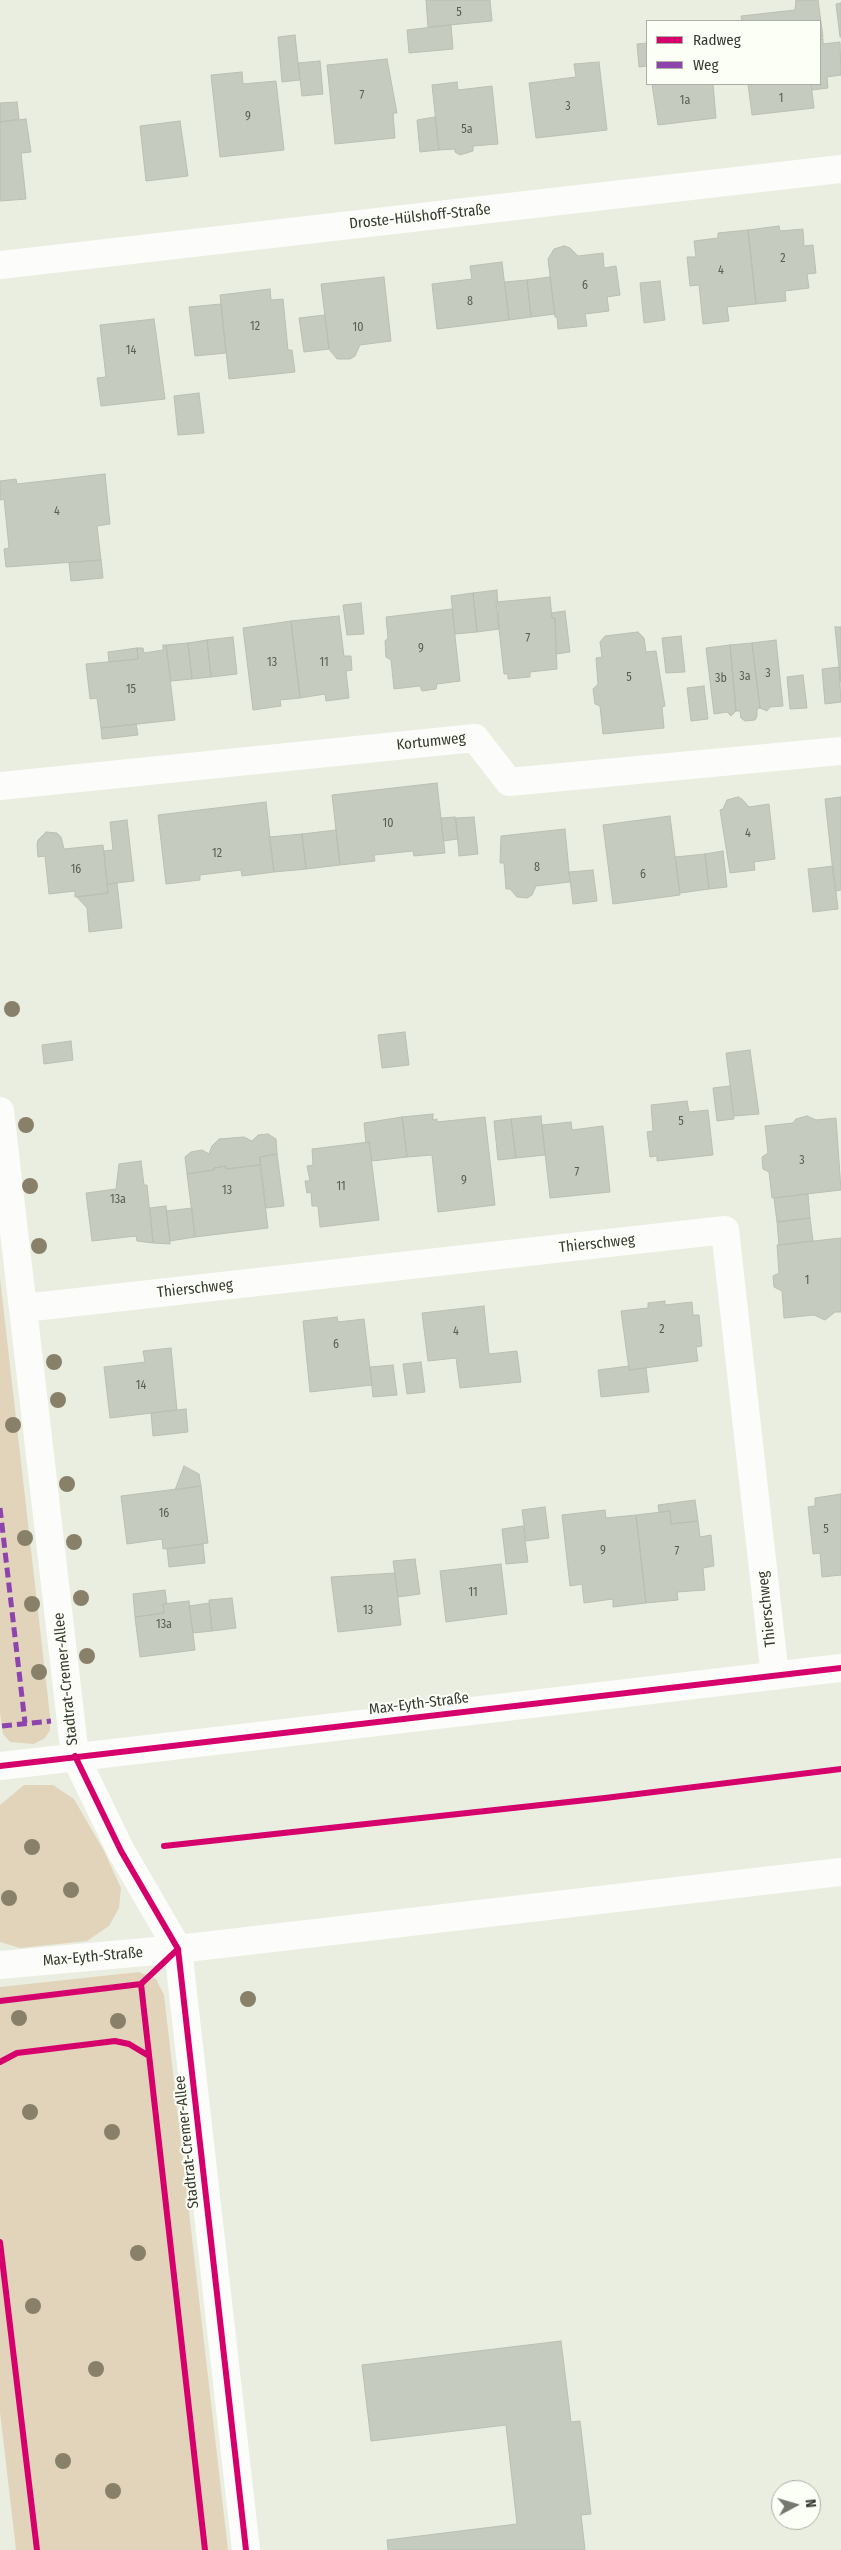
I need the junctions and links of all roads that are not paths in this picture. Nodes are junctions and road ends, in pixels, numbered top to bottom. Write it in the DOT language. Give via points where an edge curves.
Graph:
graph roads {
  1 [pos="841,169"];
  2 [pos="0,265"];
  3 [pos="841,751"];
  4 [pos="0,786"];
  5 [pos="0,1111"];
  6 [pos="24,1308"];
  7 [pos="841,1668"];
  8 [pos="774,1676"];
  9 [pos="74,1756"];
  10 [pos="0,1766"];
  11 [pos="841,1872"];
  12 [pos="178,1949"];
  13 [pos="0,1965"];
  14 [pos="246,2550"];
  1 -- 2 [label="street, Droste-Hülshoff-Straße"];
  3 -- 4 [label="street, Kortumweg" via="509,782 475,738"];
  5 -- 6 [label="street, Stadtrat-Cremer-Allee"];
  6 -- 8 [label="street, Thierschweg" via="725,1230"];
  6 -- 9 [label="street, Stadtrat-Cremer-Allee"];
  7 -- 8 [label="street, Max-Eyth-Straße"];
  8 -- 9 [label="street, Max-Eyth-Straße"];
  9 -- 10 [label="street, Max-Eyth-Straße"];
  9 -- 12 [label="street, Stadtrat-Cremer-Allee" via="122,1851"];
  11 -- 12 [label="street, Max-Eyth-Straße"];
  12 -- 13 [label="street, Max-Eyth-Straße"];
  12 -- 14 [label="street, Stadtrat-Cremer-Allee"];
}
